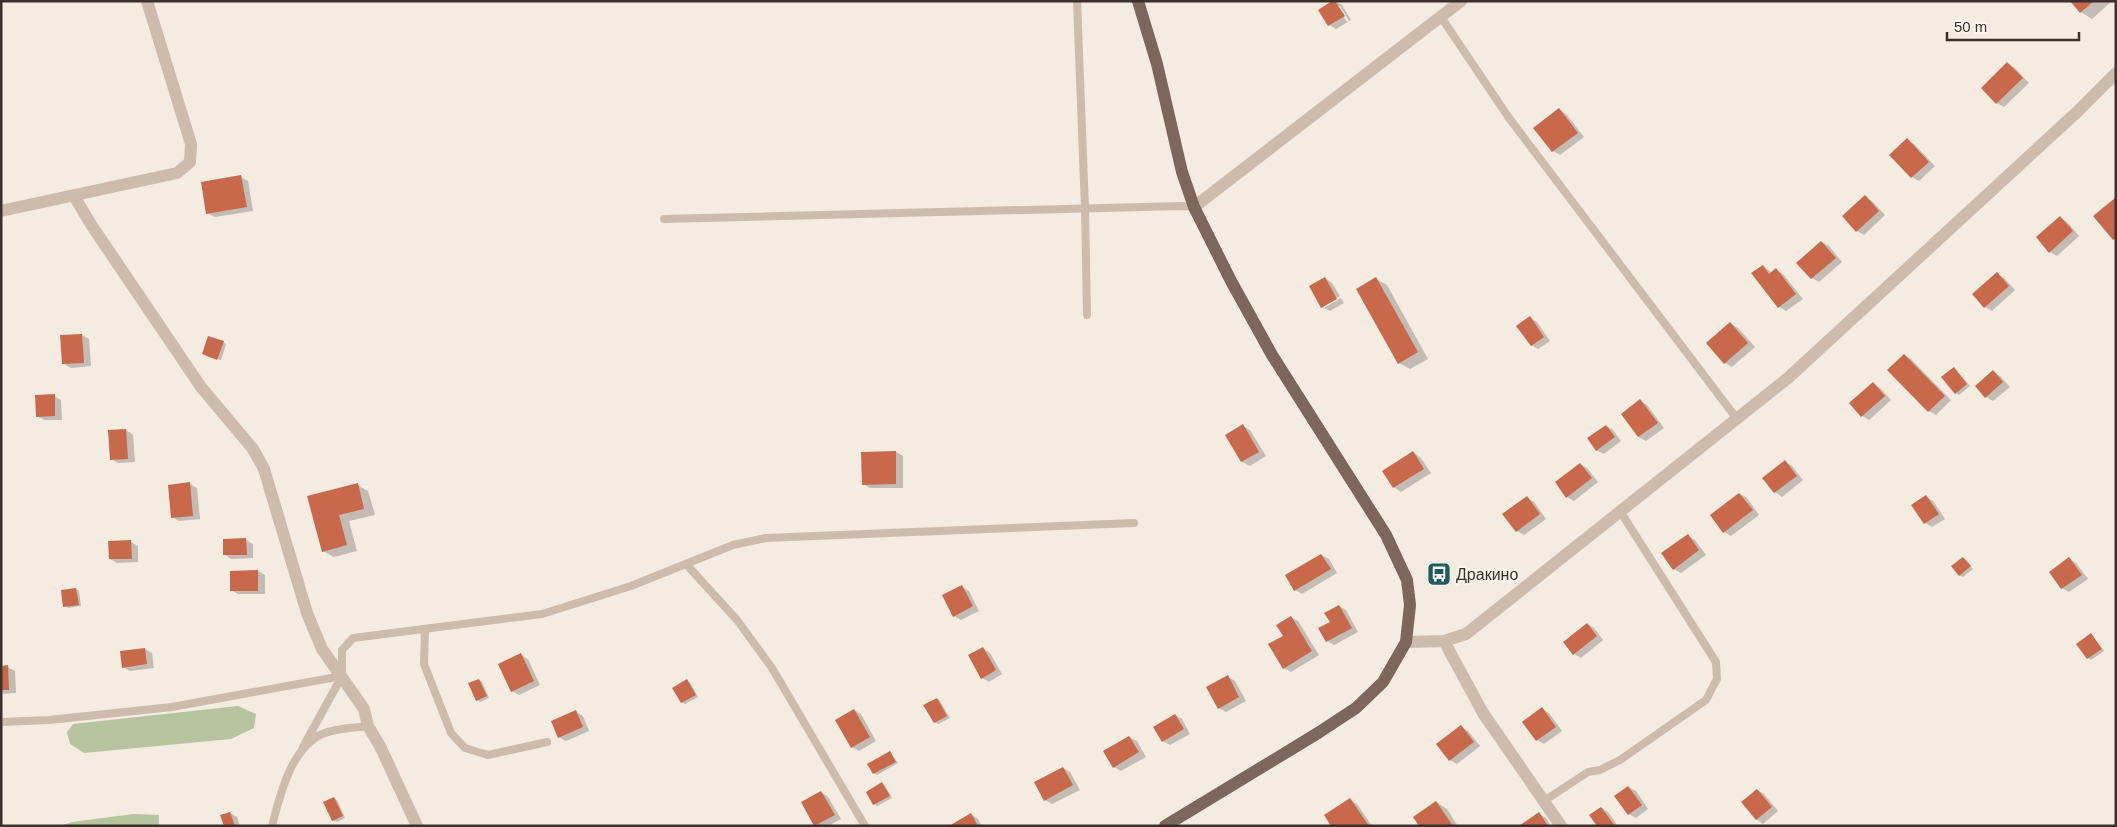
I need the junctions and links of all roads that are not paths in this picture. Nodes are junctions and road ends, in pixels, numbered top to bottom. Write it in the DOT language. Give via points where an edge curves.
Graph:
graph roads {
  1 [pos="147,1"];
  2 [pos="1077,1"];
  3 [pos="1138,1"];
  4 [pos="1461,1"];
  5 [pos="1440,17"];
  6 [pos="2116,73"];
  7 [pos="74,196"];
  8 [pos="1194,207"];
  9 [pos="1085,208"];
  10 [pos="1,211"];
  11 [pos="664,219"];
  12 [pos="1087,315"];
  13 [pos="1737,419"];
  14 [pos="1620,511"];
  15 [pos="1134,522"];
  16 [pos="686,564"];
  17 [pos="425,629"];
  18 [pos="1406,642"];
  19 [pos="1444,642"];
  20 [pos="342,676"];
  21 [pos="1,722"];
  22 [pos="368,726"];
  23 [pos="548,742"];
  24 [pos="303,747"];
  25 [pos="1544,801"];
  26 [pos="272,826"];
  27 [pos="417,826"];
  28 [pos="865,826"];
  29 [pos="1165,826"];
  30 [pos="1562,826"];
  1 -- 7 [label="street" via="191,144 190,162 177,173"];
  2 -- 9 [label="lane"];
  3 -- 8 [label="main road"];
  4 -- 5 [label="street"];
  5 -- 8 [label="street"];
  5 -- 13 [label="lane" via="1509,118"];
  6 -- 13 [label="street" via="1788,378"];
  7 -- 10 [label="street"];
  7 -- 20 [label="street" via="201,387 253,449 264,469 307,613 322,649"];
  8 -- 9 [label="lane"];
  8 -- 18 [label="main road" via="1272,355 1403,567 1410,599"];
  9 -- 11 [label="lane"];
  9 -- 12 [label="lane"];
  13 -- 14 [label="street"];
  14 -- 19 [label="street" via="1466,634"];
  14 -- 25 [label="lane" via="1716,662 1717,679 1706,700 1675,722 1620,760 1588,772"];
  15 -- 16 [label="lane" via="766,538 733,545"];
  16 -- 17 [label="lane" via="594,599 542,614"];
  16 -- 28 [label="lane" via="737,620 772,668"];
  17 -- 20 [label="lane" via="353,638 342,650"];
  17 -- 23 [label="lane" via="424,664 451,733 465,748 488,755"];
  18 -- 19 [label="street"];
  18 -- 29 [label="main road" via="1383,682 1356,708"];
  19 -- 25 [label="street" via="1483,713"];
  20 -- 21 [label="lane" via="172,707"];
  20 -- 22 [label="street" via="364,709"];
  20 -- 24 [label="lane"];
  22 -- 24 [label="lane" via="322,734"];
  22 -- 27 [label="street"];
  24 -- 26 [label="lane" via="283,787"];
  25 -- 30 [label="street"];
}
